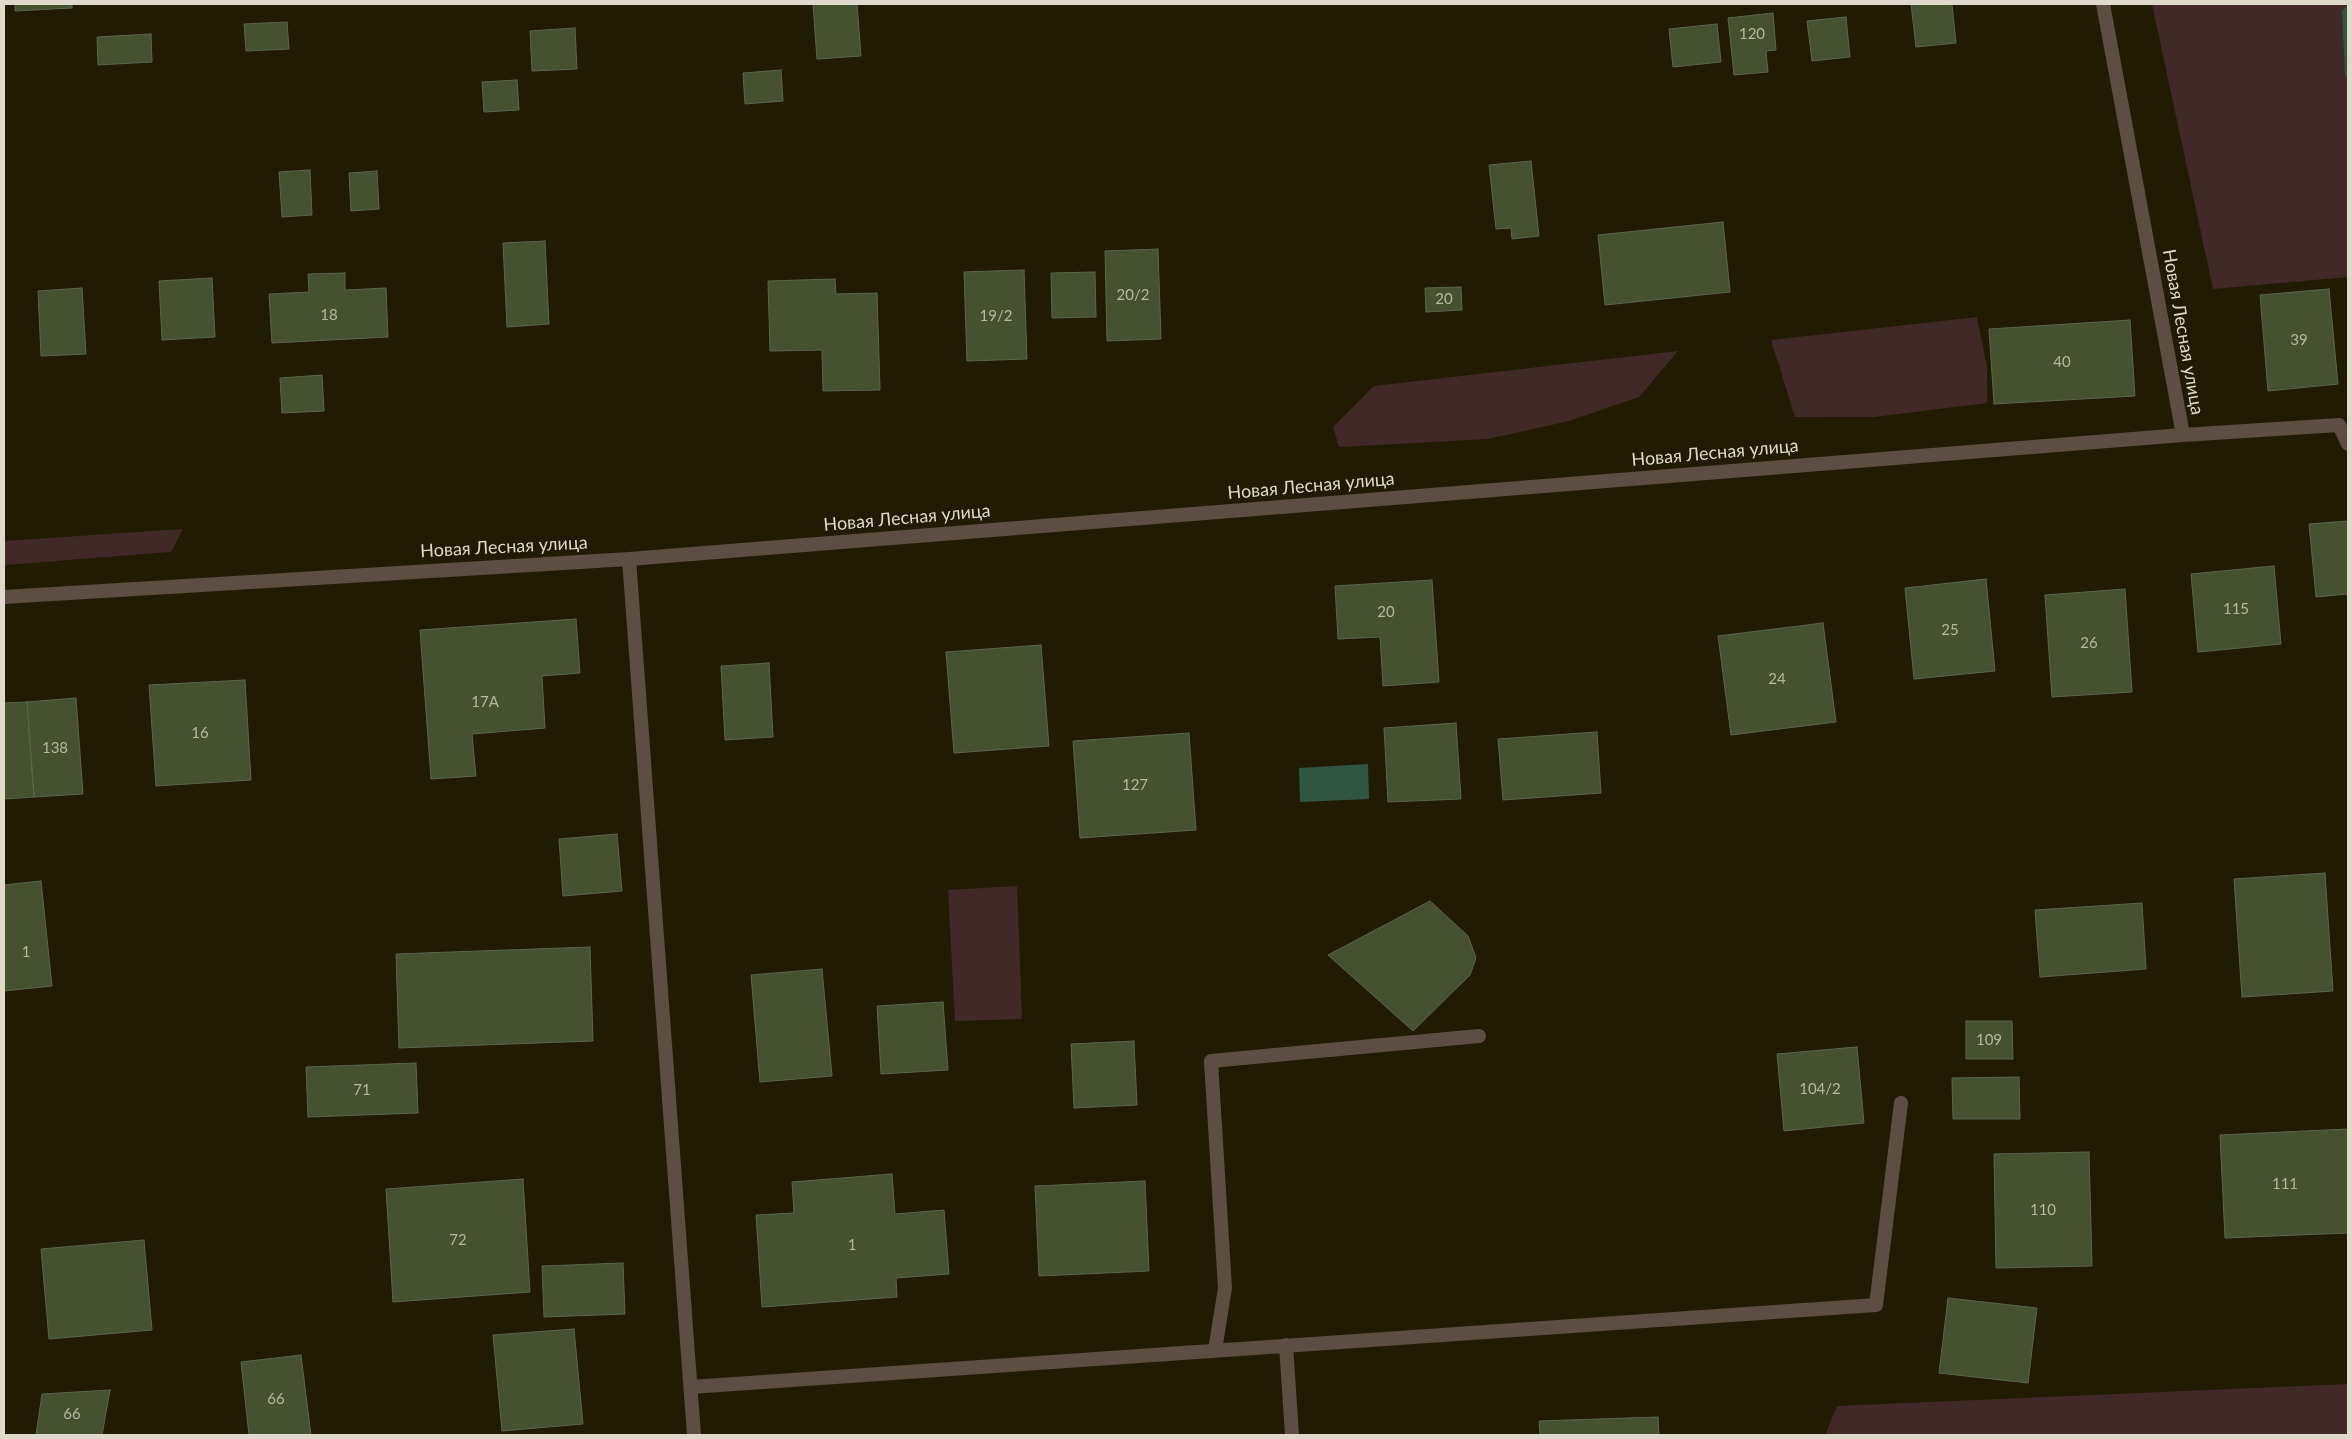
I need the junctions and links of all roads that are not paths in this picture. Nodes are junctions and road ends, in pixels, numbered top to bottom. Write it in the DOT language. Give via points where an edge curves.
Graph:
graph roads {
  1 [pos="2103,4"];
  2 [pos="2183,435"];
  3 [pos="2348,444"];
  4 [pos="629,559"];
  5 [pos="4,597"];
  6 [pos="1479,1036"];
  7 [pos="1901,1103"];
  8 [pos="1286,1345"];
  9 [pos="1215,1350"];
  10 [pos="692,1387"];
  11 [pos="694,1435"];
  12 [pos="1292,1435"];
  1 -- 2 [label="street, Новая Лесная улица"];
  2 -- 3 [label="street" via="2339,425"];
  2 -- 4 [label="street, Новая Лесная улица"];
  4 -- 5 [label="street, Новая Лесная улица"];
  4 -- 10 [label="street"];
  6 -- 9 [label="street" via="1211,1061 1225,1288"];
  7 -- 8 [label="street" via="1876,1305"];
  8 -- 9 [label="street"];
  8 -- 12 [label="street"];
  9 -- 10 [label="street"];
  10 -- 11 [label="street"];
}
